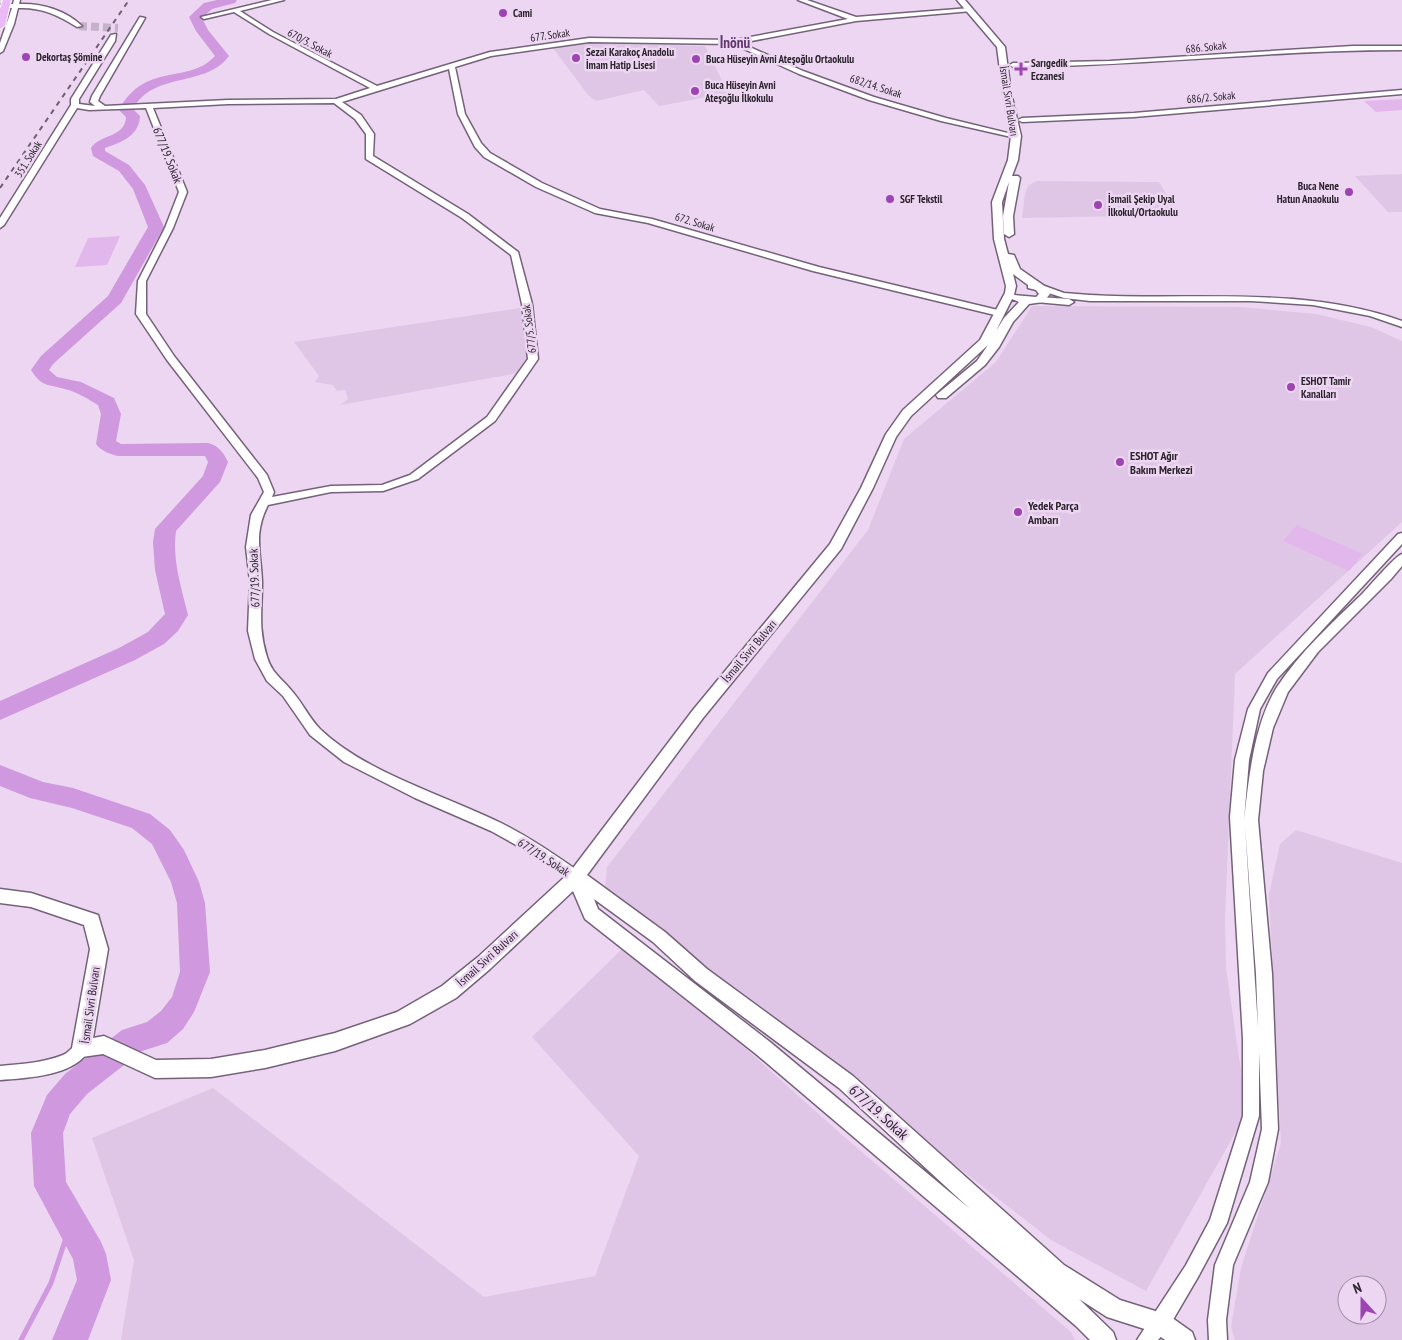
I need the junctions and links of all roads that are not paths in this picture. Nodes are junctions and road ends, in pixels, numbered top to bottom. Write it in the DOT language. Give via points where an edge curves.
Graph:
graph roads {
  1 [pos="44,0"];
  2 [pos="281,0"];
  3 [pos="801,0"];
  4 [pos="961,0"];
  5 [pos="4,4"];
  6 [pos="30,5"];
  7 [pos="969,5"];
  8 [pos="16,6"];
  9 [pos="55,10"];
  10 [pos="236,11"];
  11 [pos="204,17"];
  12 [pos="142,18"];
  13 [pos="856,19"];
  14 [pos="0,26"];
  15 [pos="79,26"];
  16 [pos="122,31"];
  17 [pos="114,35"];
  18 [pos="734,42"];
  19 [pos="1402,48"];
  20 [pos="0,51"];
  21 [pos="1013,65"];
  22 [pos="452,67"];
  23 [pos="377,89"];
  24 [pos="1402,92"];
  25 [pos="336,101"];
  26 [pos="75,105"];
  27 [pos="101,106"];
  28 [pos="122,107"];
  29 [pos="144,107"];
  30 [pos="1022,120"];
  31 [pos="1016,136"];
  32 [pos="0,225"];
  33 [pos="1038,287"];
  34 [pos="1010,289"];
  35 [pos="1039,300"];
  36 [pos="1026,301"];
  37 [pos="999,313"];
  38 [pos="1402,324"];
  39 [pos="1402,334"];
  40 [pos="890,437"];
  41 [pos="264,502"];
  42 [pos="1402,538"];
  43 [pos="1402,558"];
  44 [pos="576,877"];
  45 [pos="0,896"];
  46 [pos="82,1048"];
  47 [pos="0,1073"];
  48 [pos="1160,1323"];
  49 [pos="1105,1340"];
  50 [pos="1146,1340"];
  51 [pos="1184,1340"];
  52 [pos="1218,1340"];
  1 -- 6 [label="street"];
  1 -- 9 [label="street"];
  2 -- 10 [label="street"];
  3 -- 13 [label="street"];
  4 -- 7 [label="main road, İsmail Sivri Bulvarı"];
  5 -- 8 [label="street"];
  5 -- 14 [label="highway"];
  6 -- 8 [label="street"];
  6 -- 9 [label="street"];
  7 -- 13 [label="street, 677. Sokak"];
  7 -- 21 [label="main road, İsmail Sivri Bulvarı" via="1005,41"];
  7 -- 31 [label="main road, İsmail Sivri Bulvarı" via="1001,48"];
  8 -- 20 [label="street"];
  9 -- 15 [label="street"];
  10 -- 11 [label="street"];
  10 -- 23 [label="street, 670/3. Sokak"];
  12 -- 27 [label="street" via="96,96 94,102"];
  13 -- 18 [label="street, 677. Sokak"];
  16 -- 27 [label="street" via="85,96 84,103"];
  17 -- 26 [label="street, 351. Sokak" via="75,99"];
  18 -- 22 [label="street, 677. Sokak" via="590,40 490,54"];
  18 -- 31 [label="street, 682/14. Sokak" via="821,81 955,124"];
  19 -- 21 [label="street, 686. Sokak" via="1252,53 1092,65"];
  21 -- 30 [label="main road, İsmail Sivri Bulvarı"];
  22 -- 23 [label="street, 677. Sokak"];
  22 -- 37 [label="street, 672. Sokak" via="461,117 480,148 539,185 598,211 649,221 816,269"];
  23 -- 25 [label="street, 677. Sokak"];
  24 -- 30 [label="street, 686/2. Sokak" via="1134,115"];
  25 -- 29 [label="street, 677. Sokak"];
  25 -- 41 [label="street, 677/5. Sokak" via="358,117 370,134 369,157 465,216 514,254 527,304 533,359 492,420 414,477 383,488 331,489"];
  26 -- 28 [label="street"];
  26 -- 32 [label="street, 351. Sokak"];
  27 -- 28 [label="street"];
  28 -- 29 [label="street, 677. Sokak"];
  29 -- 41 [label="street, 677/19. Sokak" via="183,192 142,281 141,314 170,358 262,476 269,492"];
  30 -- 33 [label="main road, İsmail Sivri Bulvarı" via="1023,149 1011,189 1008,216 1010,262 1017,273"];
  31 -- 34 [label="main road, İsmail Sivri Bulvarı" via="1013,160 997,202 999,239"];
  33 -- 34 [label="main road" via="1025,284"];
  33 -- 35 [label="main road" via="1045,294"];
  33 -- 38 [label="street, İsmail Sivri Bulvarı" via="1066,296 1100,299 1240,298 1301,303 1365,313"];
  34 -- 36 [label="main road" via="1016,298"];
  34 -- 37 [label="main road, İsmail Sivri Bulvarı"];
  35 -- 36 [label="main road"];
  35 -- 39 [label="street" via="1284,307 1366,320"];
  36 -- 40 [label="main road, İsmail Sivri Bulvarı" via="1008,320 981,363"];
  37 -- 40 [label="main road, İsmail Sivri Bulvarı" via="985,342 907,414"];
  40 -- 44 [label="main road, İsmail Sivri Bulvarı" via="836,546 769,630 738,663"];
  41 -- 44 [label="street, 677/19. Sokak" via="257,515 252,547 256,581 254,631 261,659 271,678 287,693 316,732 349,758 496,827 541,852"];
  42 -- 48 [label="street" via="1272,676 1254,709 1242,760 1237,817 1250,1039 1251,1116 1218,1223"];
  43 -- 52 [label="street" via="1314,649 1282,690 1266,728 1256,771 1252,820 1264,974 1270,1129 1259,1182 1224,1265 1217,1320"];
  44 -- 46 [label="main road, İsmail Sivri Bulvarı" via="449,992 403,1018 335,1042 211,1068 156,1069 104,1045"];
  44 -- 48 [label="main road, 677/19. Sokak" via="846,1082 1056,1273 1115,1309"];
  44 -- 49 [label="main road, 677/19. Sokak" via="591,914 762,1048 1084,1318"];
  45 -- 46 [label="main road, İsmail Sivri Bulvarı" via="31,900 92,920 99,949"];
  46 -- 47 [label="street" via="70,1060 34,1070"];
  48 -- 50 [label="street"];
  48 -- 51 [label="main road, 677/19. Sokak"];
}
